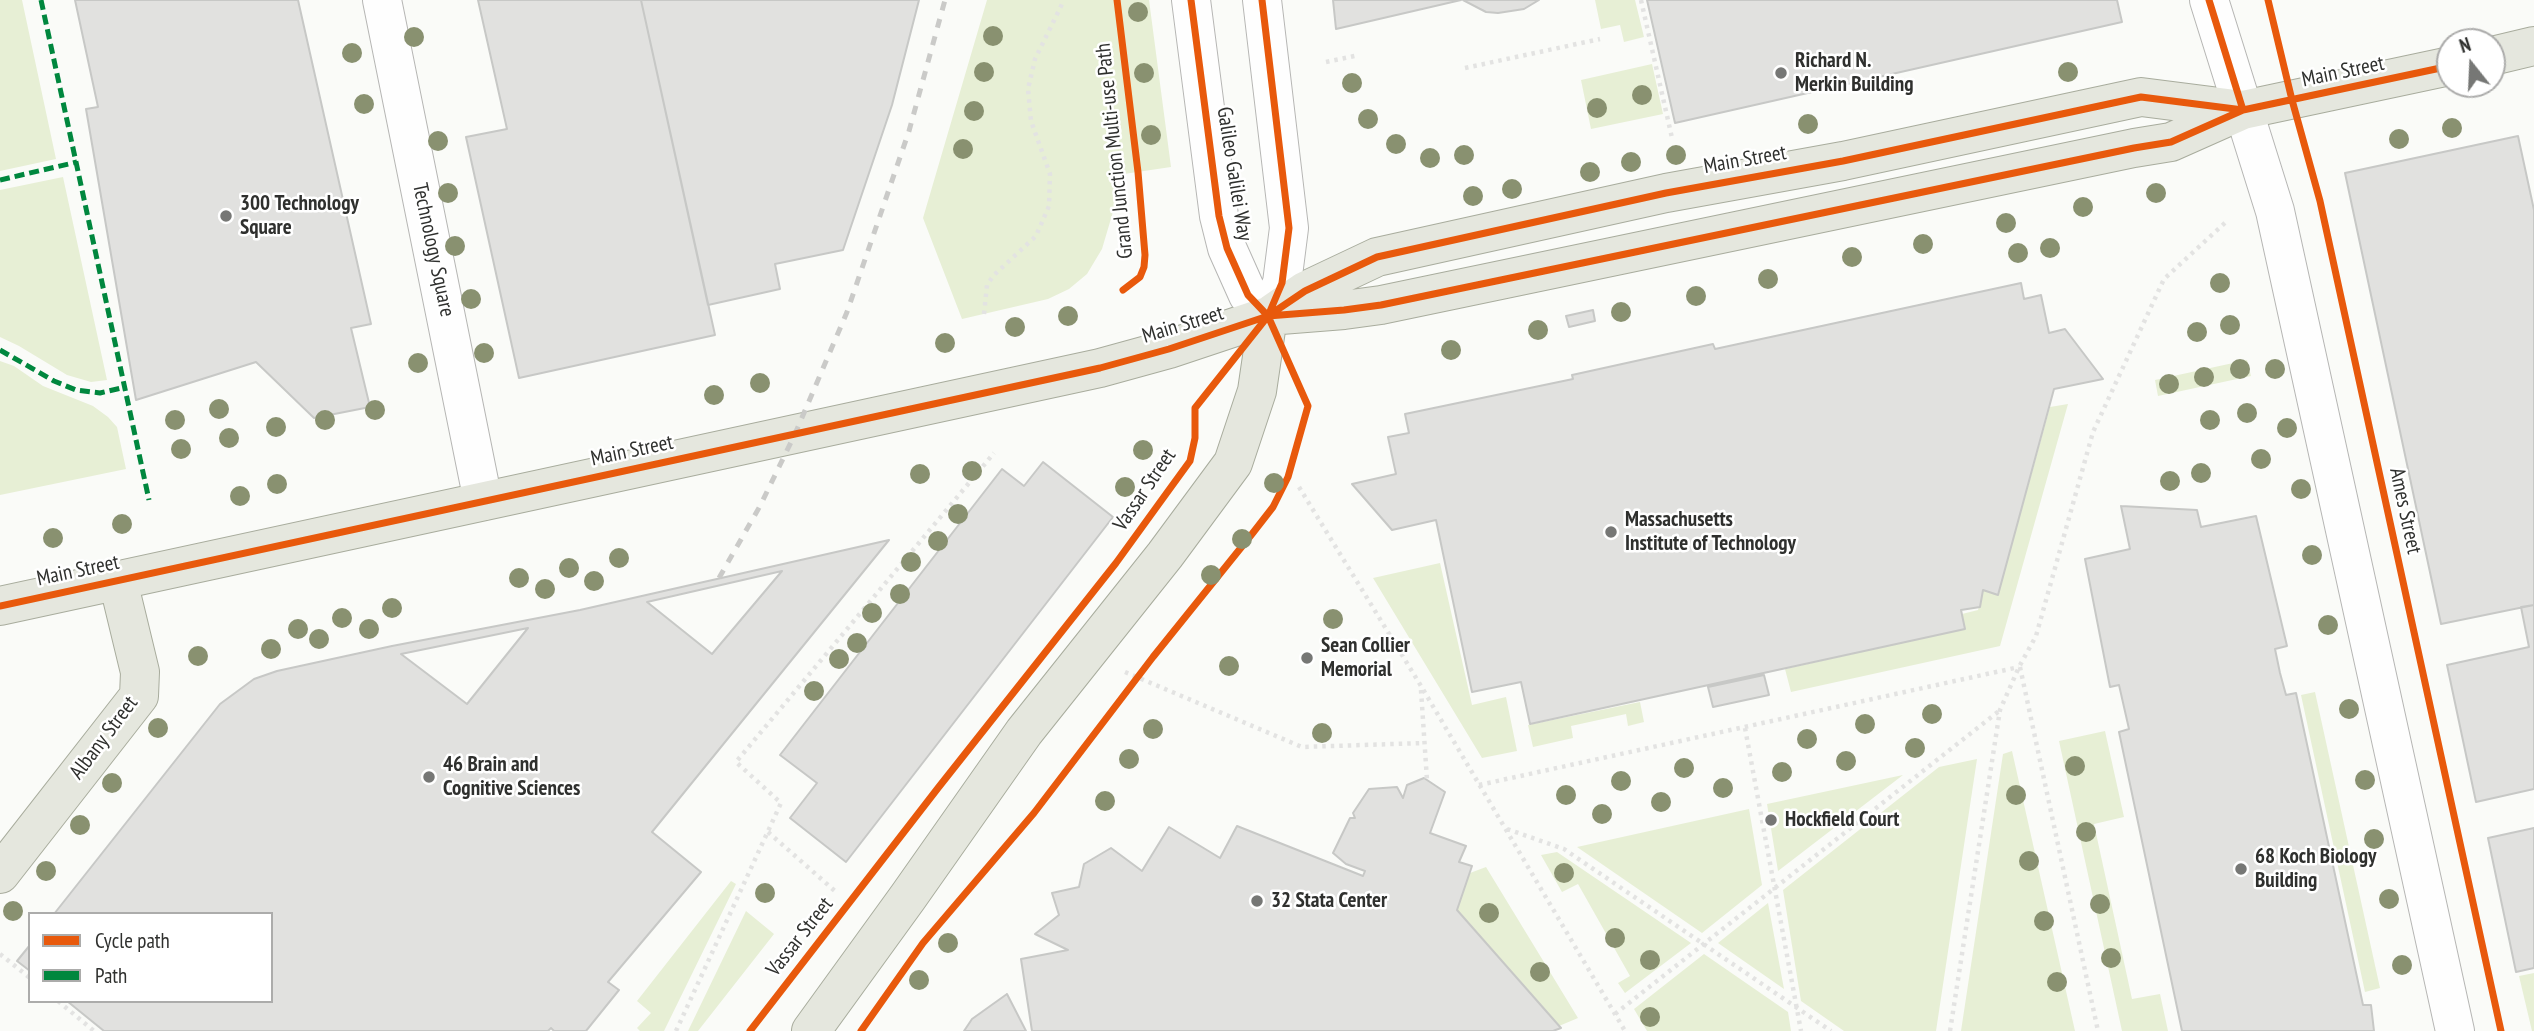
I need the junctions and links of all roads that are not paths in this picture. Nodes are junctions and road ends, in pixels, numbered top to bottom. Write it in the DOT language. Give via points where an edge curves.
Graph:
graph roads {
  1 [pos="382,0"];
  2 [pos="1192,0"];
  3 [pos="1262,0"];
  4 [pos="2209,0"];
  5 [pos="2534,46"];
  6 [pos="2506,53"];
  7 [pos="2436,69"];
  8 [pos="2243,110"];
  9 [pos="1268,316"];
  10 [pos="483,501"];
  11 [pos="118,581"];
  12 [pos="0,606"];
  13 [pos="0,874"];
  14 [pos="811,1031"];
  15 [pos="2455,1031"];
  1 -- 10 [label="street, Technology Square"];
  2 -- 9 [label="street, Galileo Galilei Way" via="1227,248 1248,295"];
  3 -- 9 [label="street, Galileo Galilei Way" via="1289,228 1282,283"];
  4 -- 8 [label="street"];
  5 -- 6 [label="main road"];
  7 -- 8 [label="main road, Main Street"];
  8 -- 9 [label="main road, Main Street" via="2171,142 1381,305"];
  8 -- 9 [label="main road, Main Street" via="2141,97 1843,161 1666,193 1377,257 1305,291"];
  8 -- 15 [label="street" via="2276,211"];
  9 -- 10 [label="main road, Main Street" via="1100,368"];
  9 -- 14 [label="main road" via="1257,391 1233,463 1016,742"];
  10 -- 11 [label="main road, Main Street"];
  11 -- 12 [label="main road, Main Street"];
  11 -- 13 [label="main road, Albany Street" via="140,672 139,696"];
}
